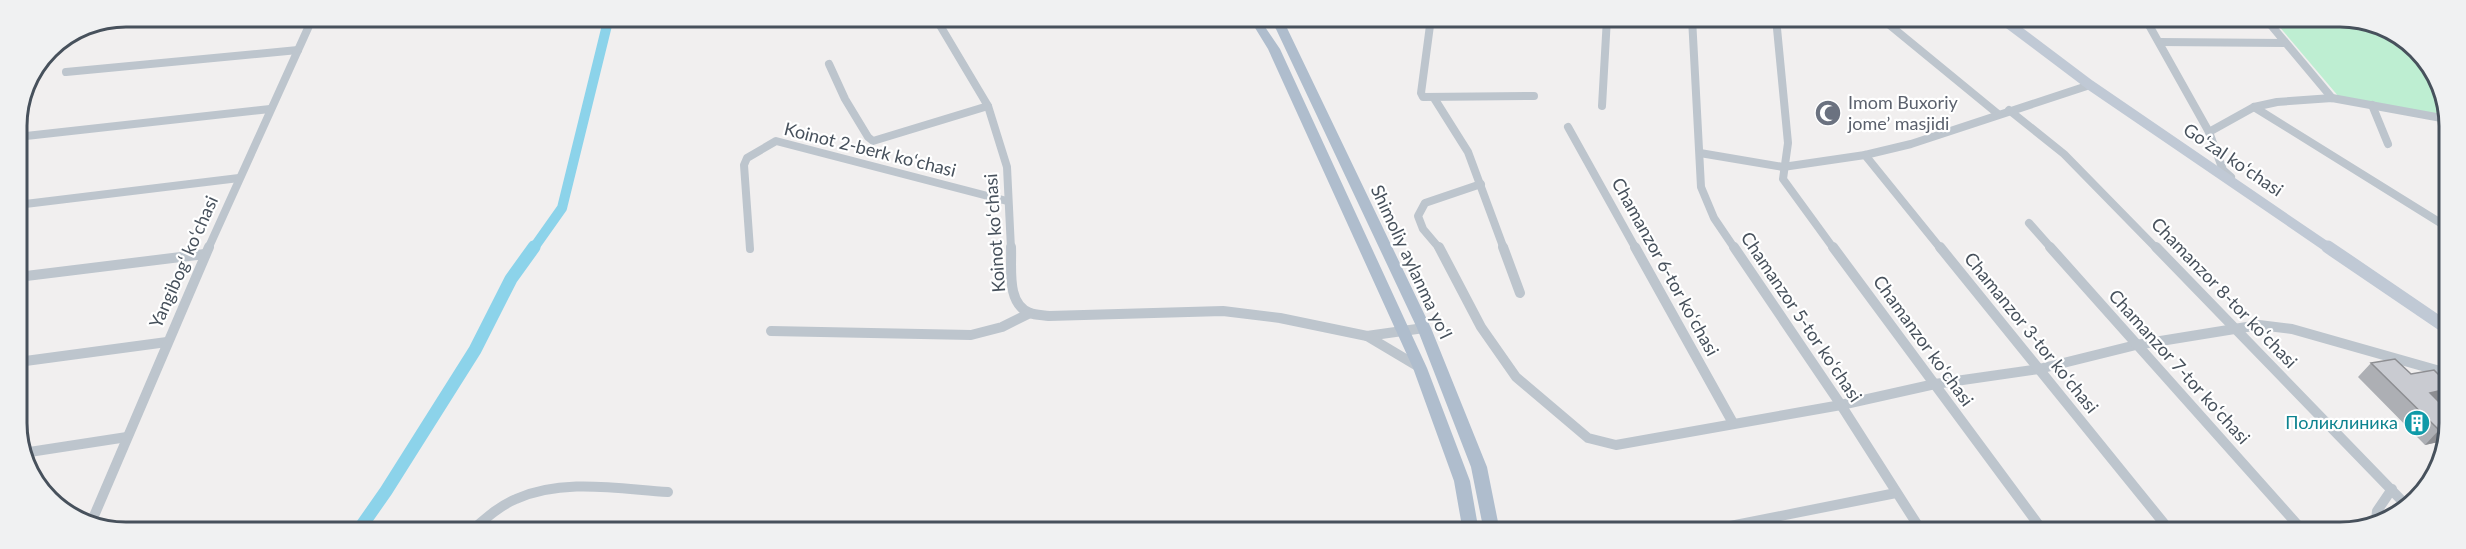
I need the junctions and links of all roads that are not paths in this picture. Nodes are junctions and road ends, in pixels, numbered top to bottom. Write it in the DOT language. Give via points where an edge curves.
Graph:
graph roads {
  1 [pos="308,27"];
  2 [pos="941,27"];
  3 [pos="1260,27"];
  4 [pos="1280,27"];
  5 [pos="1430,27"];
  6 [pos="1606,27"];
  7 [pos="1693,27"];
  8 [pos="1777,27"];
  9 [pos="1892,27"];
  10 [pos="2013,27"];
  11 [pos="2151,27"];
  12 [pos="2272,27"];
  13 [pos="2160,42"];
  14 [pos="2285,43"];
  15 [pos="298,50"];
  16 [pos="829,64"];
  17 [pos="66,72"];
  18 [pos="2090,85"];
  19 [pos="1312,92"];
  20 [pos="1534,96"];
  21 [pos="1297,97"];
  22 [pos="1434,98"];
  23 [pos="2332,98"];
  24 [pos="2372,105"];
  25 [pos="988,106"];
  26 [pos="1602,106"];
  27 [pos="2254,106"];
  28 [pos="270,109"];
  29 [pos="2009,110"];
  30 [pos="1998,114"];
  31 [pos="2438,117"];
  32 [pos="1568,127"];
  33 [pos="2209,132"];
  34 [pos="27,136"];
  35 [pos="2388,144"];
  36 [pos="1700,153"];
  37 [pos="1865,155"];
  38 [pos="1783,167"];
  39 [pos="238,178"];
  40 [pos="1480,184"];
  41 [pos="2239,186"];
  42 [pos="1007,201"];
  43 [pos="27,205"];
  44 [pos="2439,222"];
  45 [pos="2029,223"];
  46 [pos="750,249"];
  47 [pos="206,254"];
  48 [pos="27,276"];
  49 [pos="1520,293"];
  50 [pos="1030,313"];
  51 [pos="2439,323"];
  52 [pos="1424,328"];
  53 [pos="2235,329"];
  54 [pos="771,331"];
  55 [pos="1405,331"];
  56 [pos="1367,336"];
  57 [pos="167,342"];
  58 [pos="2136,345"];
  59 [pos="27,361"];
  60 [pos="1420,368"];
  61 [pos="2039,369"];
  62 [pos="2439,371"];
  63 [pos="1935,384"];
  64 [pos="1841,405"];
  65 [pos="1733,423"];
  66 [pos="127,437"];
  67 [pos="32,452"];
  68 [pos="2392,489"];
  69 [pos="668,492"];
  70 [pos="1896,493"];
  71 [pos="2402,500"];
  72 [pos="2377,515"];
  73 [pos="94,517"];
  74 [pos="482,522"];
  75 [pos="1469,522"];
  76 [pos="1490,522"];
  77 [pos="1750,522"];
  78 [pos="1915,522"];
  79 [pos="2037,522"];
  80 [pos="2163,522"];
  81 [pos="2295,522"];
  1 -- 15 [label="street, Yangibogʻ koʻchasi"];
  2 -- 25 [label="street, Koinot koʻchasi"];
  3 -- 21 [label="main road, Shimoliy aylanma yoʻl"];
  4 -- 19 [label="main road, Shimoliy aylanma yoʻl"];
  5 -- 22 [label="street" via="1421,93 1423,97"];
  6 -- 26 [label="street"];
  7 -- 36 [label="street, Chamanzor 5-tor koʻchasi"];
  8 -- 38 [label="street" via="1788,143"];
  9 -- 30 [label="street"];
  10 -- 18 [label="street, Goʻzal koʻchasi"];
  11 -- 13 [label="street"];
  12 -- 14 [label="street"];
  13 -- 14 [label="street"];
  13 -- 33 [label="street"];
  14 -- 23 [label="street"];
  15 -- 17 [label="street"];
  15 -- 28 [label="street, Yangibogʻ koʻchasi"];
  16 -- 25 [label="street" via="873,141"];
  18 -- 29 [label="street"];
  18 -- 41 [label="street, Goʻzal koʻchasi"];
  19 -- 21 [label="main road"];
  19 -- 52 [label="main road, Shimoliy aylanma yoʻl"];
  20 -- 22 [label="street"];
  21 -- 55 [label="main road, Shimoliy aylanma yoʻl"];
  22 -- 40 [label="street" via="1468,152"];
  23 -- 24 [label="street"];
  23 -- 27 [label="street"];
  24 -- 31 [label="street"];
  24 -- 35 [label="street"];
  25 -- 42 [label="street, Koinot koʻchasi" via="1007,167"];
  27 -- 33 [label="street"];
  27 -- 44 [label="street"];
  28 -- 34 [label="street"];
  28 -- 39 [label="street, Yangibogʻ koʻchasi"];
  29 -- 30 [label="street"];
  29 -- 53 [label="street, Chamanzor 8-tor koʻchasi" via="2064,154"];
  30 -- 37 [label="street" via="1911,144"];
  32 -- 65 [label="street, Chamanzor 6-tor koʻchasi"];
  33 -- 41 [label="street" via="2223,170"];
  36 -- 38 [label="street"];
  36 -- 64 [label="street, Chamanzor 5-tor koʻchasi" via="1701,187 1714,218"];
  37 -- 38 [label="street"];
  37 -- 61 [label="street, Chamanzor 3-tor koʻchasi"];
  38 -- 63 [label="street, Chamanzor koʻchasi" via="1783,179"];
  39 -- 43 [label="street"];
  39 -- 47 [label="street, Yangibogʻ koʻchasi"];
  40 -- 49 [label="street"];
  40 -- 65 [label="street" via="1433,199 1420,208 1418,216 1426,236 1439,247 1478,323 1516,376 1588,438 1601,443 1616,445"];
  41 -- 51 [label="street, Goʻzal koʻchasi"];
  42 -- 46 [label="street, Koinot 2-berk koʻchasi" via="776,141 747,158 744,165"];
  42 -- 50 [label="street, Koinot koʻchasi" via="1013,293 1019,306"];
  45 -- 58 [label="street, Chamanzor 7-tor koʻchasi"];
  47 -- 48 [label="street"];
  47 -- 57 [label="street, Yangibogʻ koʻchasi"];
  50 -- 54 [label="street" via="997,331 971,334"];
  50 -- 56 [label="street" via="1049,316 1223,311"];
  52 -- 55 [label="street"];
  52 -- 76 [label="main road, Shimoliy aylanma yoʻl" via="1479,467"];
  53 -- 58 [label="street"];
  53 -- 62 [label="street" via="2259,325 2292,329"];
  53 -- 68 [label="street, Chamanzor 8-tor koʻchasi"];
  55 -- 56 [label="street"];
  55 -- 60 [label="main road, Shimoliy aylanma yoʻl"];
  56 -- 60 [label="street"];
  57 -- 59 [label="street"];
  57 -- 66 [label="street, Yangibogʻ koʻchasi"];
  58 -- 61 [label="street"];
  58 -- 81 [label="street, Chamanzor 7-tor koʻchasi"];
  60 -- 75 [label="main road, Shimoliy aylanma yoʻl" via="1462,481"];
  61 -- 63 [label="street"];
  61 -- 80 [label="street, Chamanzor 3-tor koʻchasi"];
  63 -- 64 [label="street"];
  63 -- 79 [label="street, Chamanzor koʻchasi"];
  64 -- 65 [label="street"];
  64 -- 70 [label="street, Chamanzor 5-tor koʻchasi"];
  66 -- 67 [label="street"];
  66 -- 73 [label="street, Yangibogʻ koʻchasi"];
  68 -- 71 [label="street, Chamanzor 8-tor koʻchasi"];
  68 -- 72 [label="street"];
  69 -- 74 [label="street" via="568,486 535,490 503,504"];
  70 -- 77 [label="street"];
  70 -- 78 [label="street, Chamanzor 5-tor koʻchasi"];
}
